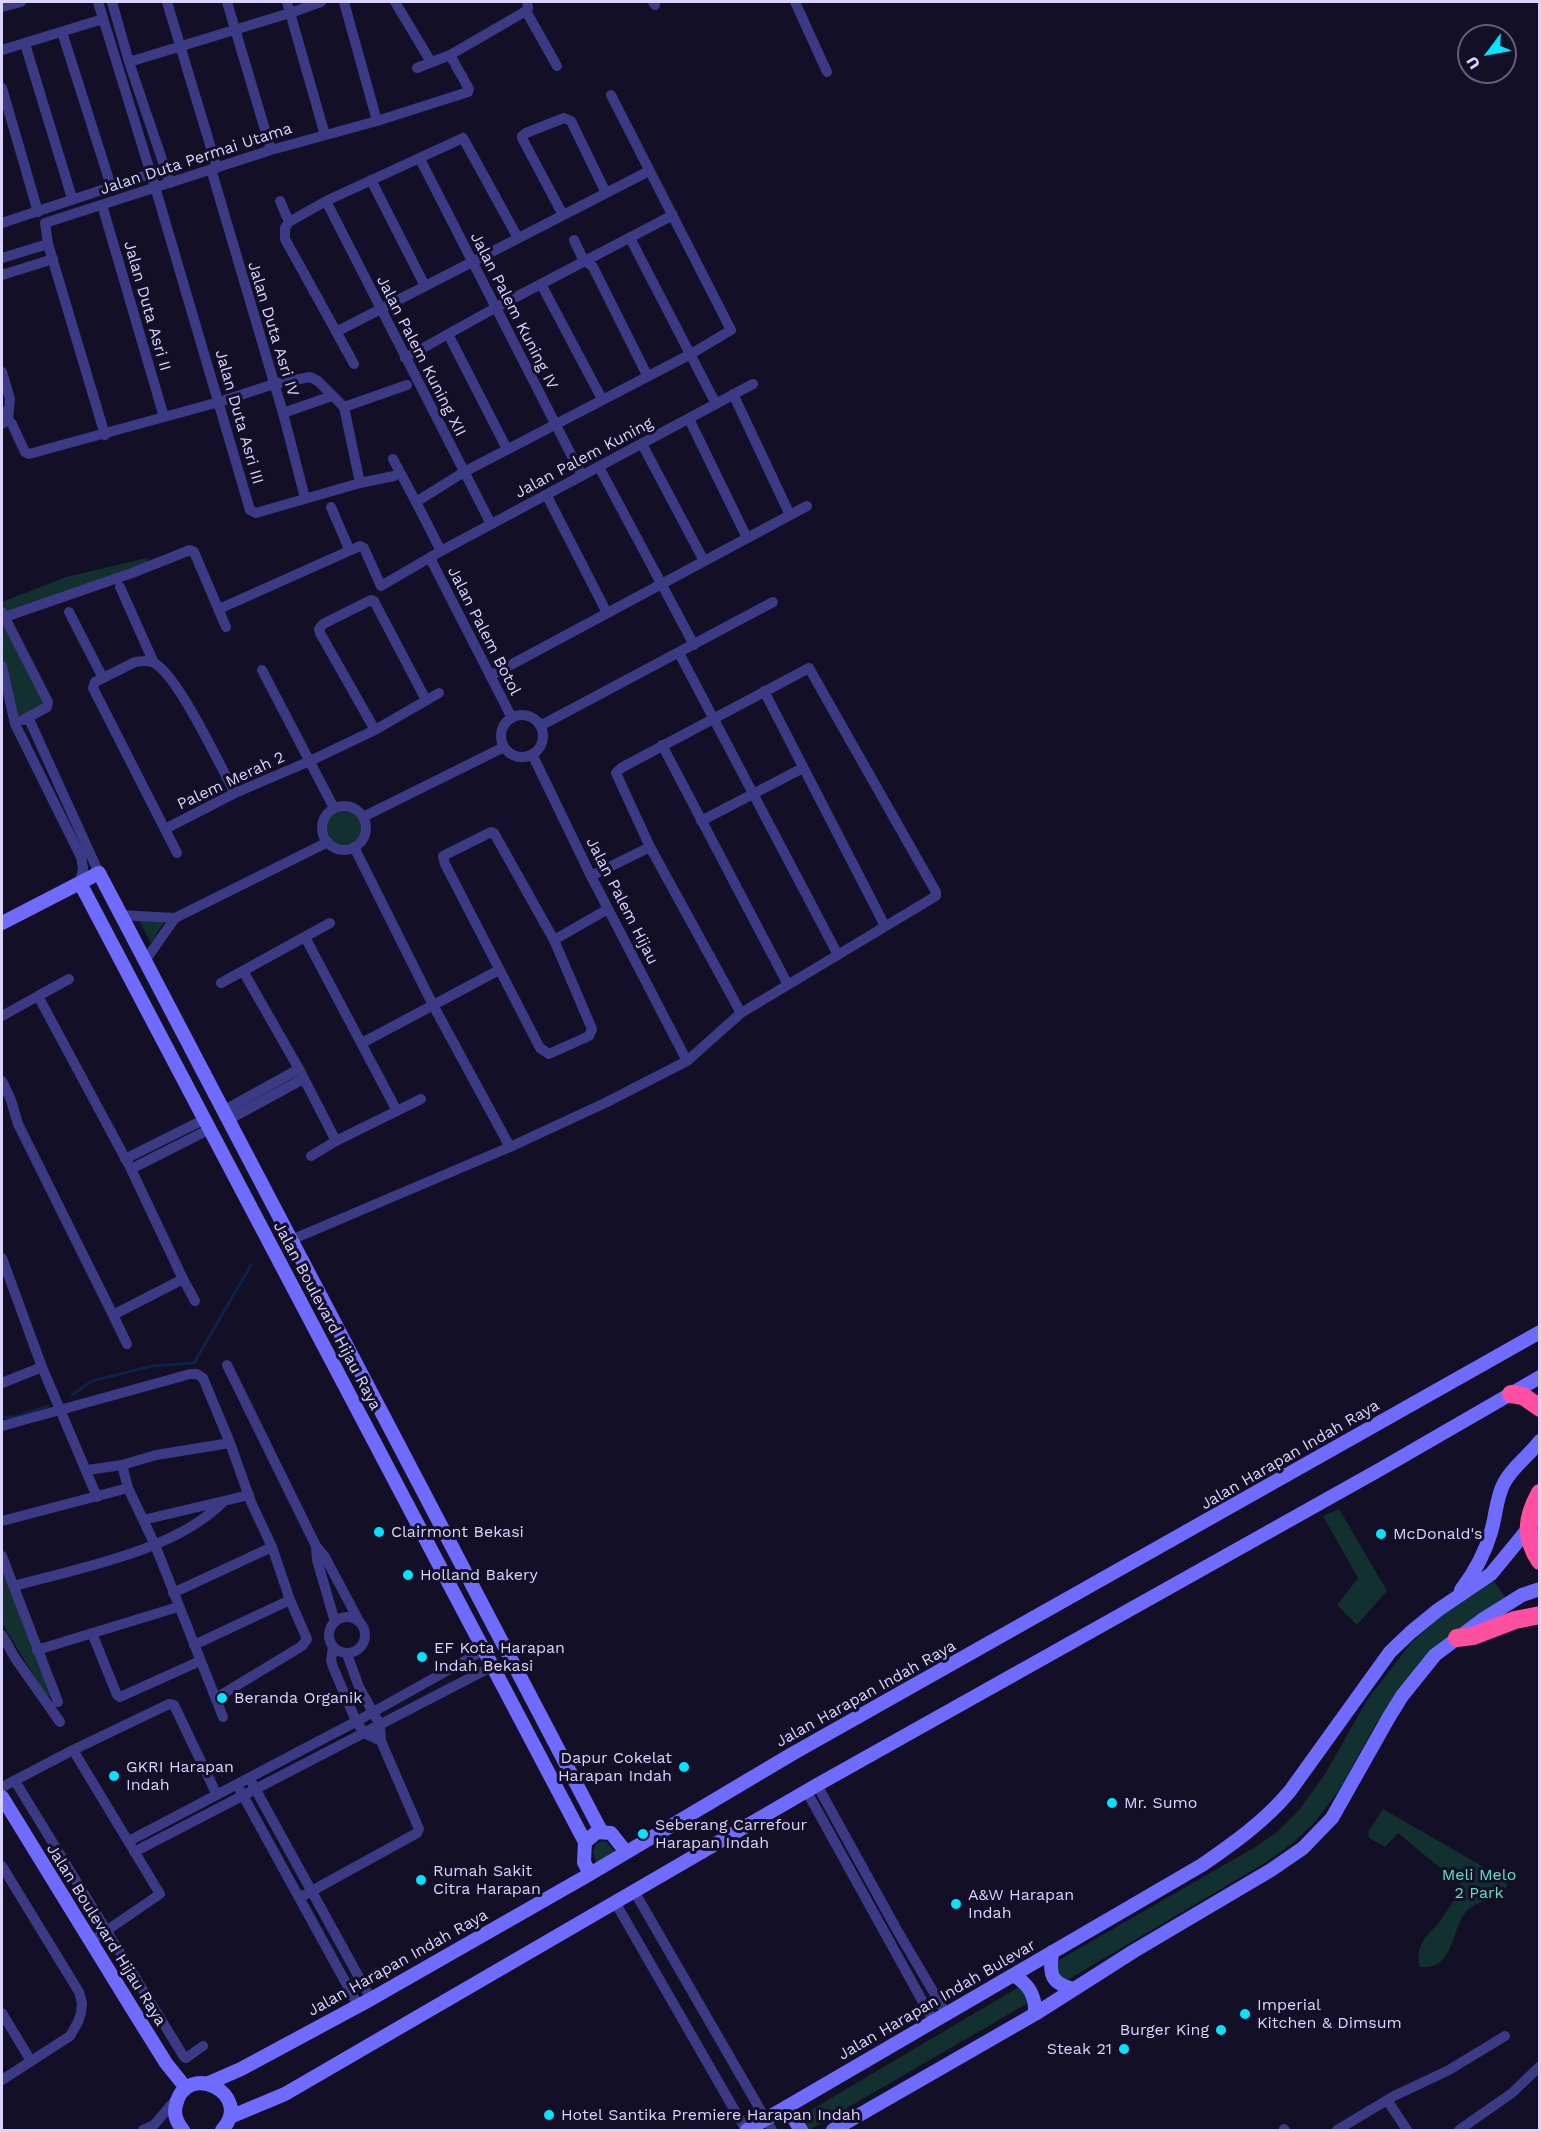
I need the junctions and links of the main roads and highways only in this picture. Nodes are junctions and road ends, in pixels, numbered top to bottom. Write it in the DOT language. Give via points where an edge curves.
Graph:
graph roads {
  1 [pos="1510,1394"];
  2 [pos="1539,1408"];
  3 [pos="1539,1493"];
  4 [pos="1539,1561"];
  5 [pos="1539,1615"];
  6 [pos="1457,1638"];
  1 -- 2 [label="highway" via="1523,1396"];
  3 -- 4 [label="highway" via="1528,1529"];
  5 -- 6 [label="highway"];
}
